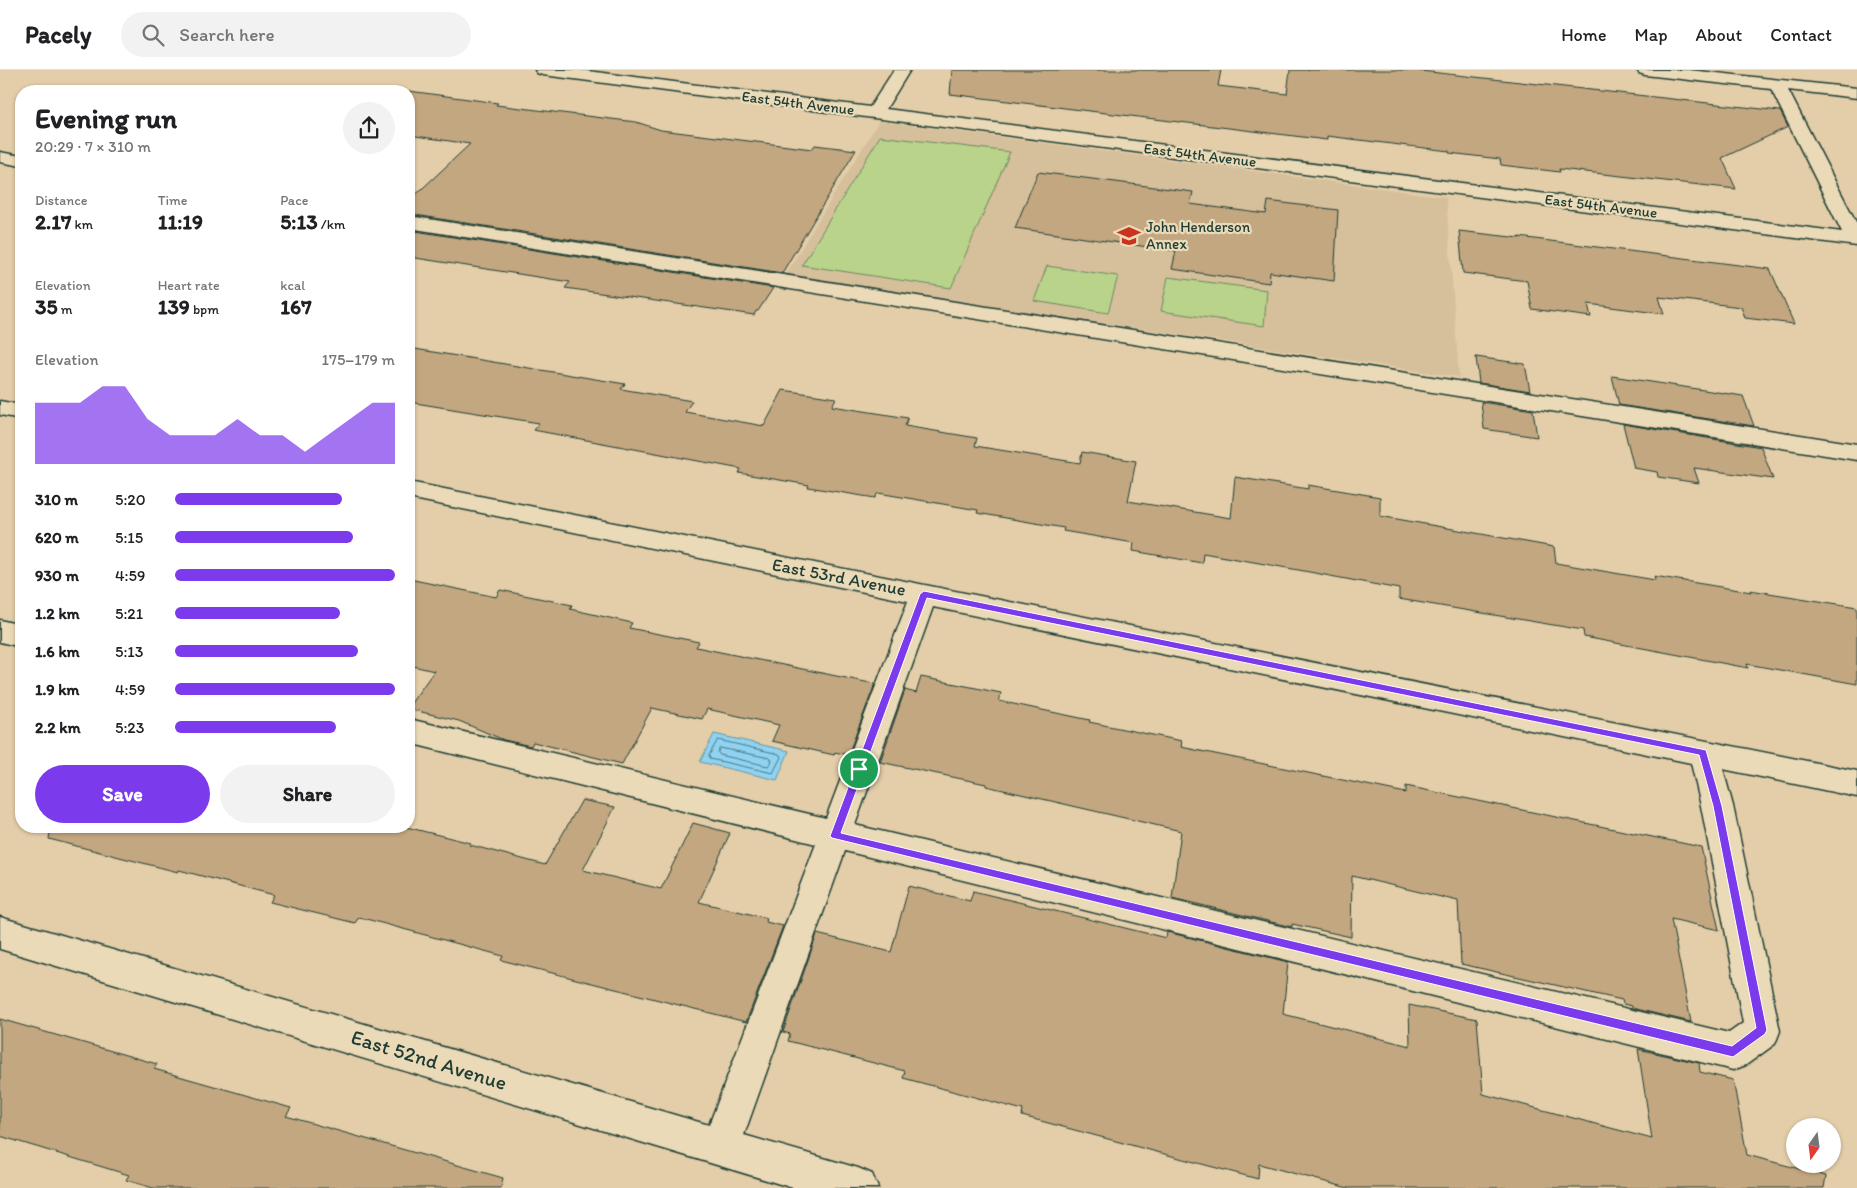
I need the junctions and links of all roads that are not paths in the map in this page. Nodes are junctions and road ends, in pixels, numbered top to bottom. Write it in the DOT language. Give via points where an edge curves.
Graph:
graph roads {
  1 [pos="542,70"];
  2 [pos="902,70"];
  3 [pos="1645,70"];
  4 [pos="1777,84"];
  5 [pos="1846,88"];
  6 [pos="876,113"];
  7 [pos="0,157"];
  8 [pos="15,160"];
  9 [pos="415,223"];
  10 [pos="1856,239"];
  11 [pos="0,408"];
  12 [pos="15,411"];
  13 [pos="1857,452"];
  14 [pos="415,491"];
  15 [pos="924,594"];
  16 [pos="0,631"];
  17 [pos="15,635"];
  18 [pos="415,732"];
  19 [pos="1703,752"];
  20 [pos="1857,784"];
  21 [pos="835,836"];
  22 [pos="0,933"];
  23 [pos="720,1147"];
  24 [pos="858,1188"];
  1 -- 6 [label="street, East 54th Avenue"];
  2 -- 6 [label="street"];
  3 -- 4 [label="street"];
  4 -- 5 [label="street"];
  4 -- 10 [label="street"];
  6 -- 10 [label="street, East 54th Avenue"];
  7 -- 8 [label="street"];
  9 -- 13 [label="street"];
  11 -- 12 [label="street"];
  14 -- 15 [label="street, East 53rd Avenue"];
  15 -- 19 [label="street, East 53rd Avenue"];
  15 -- 21 [label="street"];
  16 -- 17 [label="street"];
  18 -- 21 [label="street"];
  19 -- 20 [label="street, East 53rd Avenue"];
  19 -- 21 [label="street" via="1762,1030 1733,1052"];
  21 -- 23 [label="street"];
  22 -- 23 [label="street, East 52nd Avenue"];
  23 -- 24 [label="street, East 52nd Avenue"];
}
